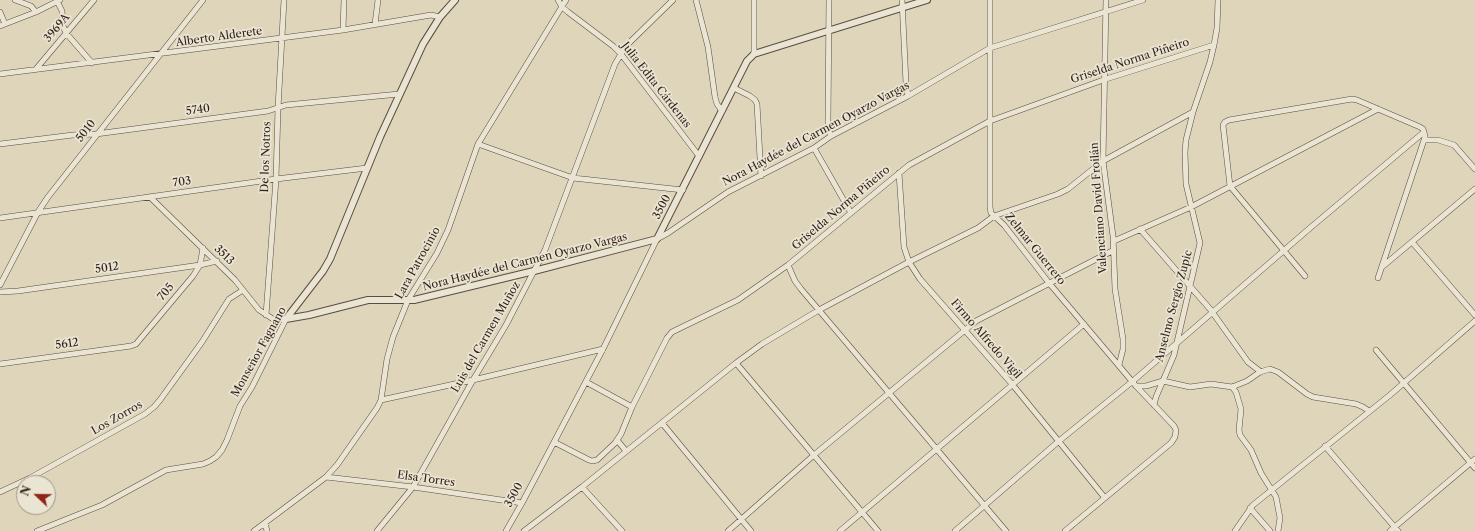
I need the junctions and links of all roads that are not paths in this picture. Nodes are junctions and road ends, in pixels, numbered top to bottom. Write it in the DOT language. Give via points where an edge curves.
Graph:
graph roads {
  1 [pos="16,0"];
  2 [pos="94,0"];
  3 [pos="203,0"];
  4 [pos="284,0"];
  5 [pos="344,0"];
  6 [pos="378,0"];
  7 [pos="455,0"];
  8 [pos="558,0"];
  9 [pos="566,0"];
  10 [pos="673,0"];
  11 [pos="696,0"];
  12 [pos="754,0"];
  13 [pos="829,0"];
  14 [pos="902,0"];
  15 [pos="927,0"];
  16 [pos="990,0"];
  17 [pos="1106,0"];
  18 [pos="1143,0"];
  19 [pos="1218,0"];
  20 [pos="58,1"];
  21 [pos="562,7"];
  22 [pos="902,8"];
  23 [pos="0,12"];
  24 [pos="36,12"];
  25 [pos="1106,12"];
  26 [pos="440,18"];
  27 [pos="374,24"];
  28 [pos="3,25"];
  29 [pos="343,30"];
  30 [pos="829,31"];
  31 [pos="66,33"];
  32 [pos="281,38"];
  33 [pos="1214,45"];
  34 [pos="990,48"];
  35 [pos="620,54"];
  36 [pos="754,54"];
  37 [pos="158,55"];
  38 [pos="92,63"];
  39 [pos="36,69"];
  40 [pos="0,74"];
  41 [pos="1106,79"];
  42 [pos="734,88"];
  43 [pos="399,94"];
  44 [pos="908,96"];
  45 [pos="278,108"];
  46 [pos="1378,109"];
  47 [pos="722,111"];
  48 [pos="1193,112"];
  49 [pos="990,121"];
  50 [pos="1424,132"];
  51 [pos="96,134"];
  52 [pos="831,136"];
  53 [pos="1424,140"];
  54 [pos="0,144"];
  55 [pos="478,144"];
  56 [pos="814,148"];
  57 [pos="699,156"];
  58 [pos="1104,161"];
  59 [pos="367,168"];
  60 [pos="1475,170"];
  61 [pos="899,173"];
  62 [pos="761,176"];
  63 [pos="572,178"];
  64 [pos="276,179"];
  65 [pos="1230,186"];
  66 [pos="1475,189"];
  67 [pos="683,190"];
  68 [pos="150,197"];
  69 [pos="1192,207"];
  70 [pos="38,212"];
  71 [pos="851,214"];
  72 [pos="994,216"];
  73 [pos="0,218"];
  74 [pos="1140,229"];
  75 [pos="657,239"];
  76 [pos="1114,241"];
  77 [pos="1412,242"];
  78 [pos="203,248"];
  79 [pos="1114,250"];
  80 [pos="1284,251"];
  81 [pos="217,261"];
  82 [pos="909,262"];
  83 [pos="200,266"];
  84 [pos="788,266"];
  85 [pos="1381,268"];
  86 [pos="534,271"];
  87 [pos="1305,276"];
  88 [pos="1378,278"];
  89 [pos="1049,283"];
  90 [pos="0,285"];
  91 [pos="1190,287"];
  92 [pos="243,290"];
  93 [pos="0,292"];
  94 [pos="408,300"];
  95 [pos="819,310"];
  96 [pos="1212,313"];
  97 [pos="266,315"];
  98 [pos="1475,316"];
  99 [pos="286,319"];
  100 [pos="1475,321"];
  101 [pos="1084,324"];
  102 [pos="965,329"];
  103 [pos="1177,343"];
  104 [pos="136,344"];
  105 [pos="604,349"];
  106 [pos="1376,350"];
  107 [pos="736,363"];
  108 [pos="0,364"];
  109 [pos="1119,365"];
  110 [pos="1261,372"];
  111 [pos="473,380"];
  112 [pos="1162,381"];
  113 [pos="586,382"];
  114 [pos="1403,383"];
  115 [pos="1012,384"];
  116 [pos="1134,384"];
  117 [pos="1232,386"];
  118 [pos="889,392"];
  119 [pos="381,400"];
  120 [pos="1154,405"];
  121 [pos="632,407"];
  122 [pos="1369,411"];
  123 [pos="662,423"];
  124 [pos="617,440"];
  125 [pos="1059,441"];
  126 [pos="554,442"];
  127 [pos="1325,446"];
  128 [pos="937,448"];
  129 [pos="626,451"];
  130 [pos="814,455"];
  131 [pos="1475,459"];
  132 [pos="1470,463"];
  133 [pos="1475,468"];
  134 [pos="326,477"];
  135 [pos="413,487"];
  136 [pos="582,487"];
  137 [pos="1271,490"];
  138 [pos="0,492"];
  139 [pos="1105,498"];
  140 [pos="522,503"];
  141 [pos="985,505"];
  142 [pos="1250,508"];
  143 [pos="862,512"];
  144 [pos="741,519"];
  145 [pos="264,523"];
  146 [pos="1396,529"];
  147 [pos="37,531"];
  148 [pos="254,531"];
  149 [pos="267,531"];
  150 [pos="377,531"];
  151 [pos="506,531"];
  152 [pos="524,531"];
  153 [pos="622,531"];
  154 [pos="728,531"];
  155 [pos="751,531"];
  156 [pos="840,531"];
  157 [pos="878,531"];
  158 [pos="956,531"];
  159 [pos="1006,531"];
  160 [pos="1065,531"];
  161 [pos="1235,531"];
  162 [pos="1270,531"];
  163 [pos="1278,531"];
  164 [pos="1390,531"];
  1 -- 24 [label="street" via="31,6"];
  2 -- 31 [label="street, 3969A"];
  3 -- 37 [label="street, 5010"];
  4 -- 32 [label="street, De los Notros"];
  5 -- 29 [label="street"];
  6 -- 27 [label="street"];
  7 -- 26 [label="street, Monseñor Fagnano"];
  8 -- 21 [label="street, Julia Edita Cárdenas"];
  9 -- 21 [label="street, Lara Patrocinio"];
  10 -- 35 [label="street, Luis del Carmen Muñoz"];
  11 -- 47 [label="street" via="708,47 715,97"];
  12 -- 36 [label="street"];
  13 -- 30 [label="street"];
  14 -- 22 [label="street"];
  15 -- 22 [label="street"];
  16 -- 34 [label="street, Zelmar Guerrero"];
  17 -- 25 [label="street, Valenciano David Froilán"];
  18 -- 25 [label="street, Nora Haydée del Carmen Oyarzo Vargas"];
  19 -- 33 [label="street, Anselmo Sergio Zupic"];
  20 -- 24 [label="street"];
  20 -- 31 [label="street"];
  21 -- 35 [label="street, Julia Edita Cárdenas"];
  21 -- 55 [label="street, Lara Patrocinio"];
  22 -- 30 [label="street"];
  22 -- 44 [label="street"];
  23 -- 28 [label="street"];
  24 -- 28 [label="street"];
  25 -- 34 [label="street, Nora Haydée del Carmen Oyarzo Vargas"];
  25 -- 41 [label="street, Valenciano David Froilán"];
  26 -- 27 [label="street, Alberto Alderete" via="430,15"];
  26 -- 43 [label="street, Monseñor Fagnano" via="423,44"];
  27 -- 29 [label="street, Alberto Alderete"];
  29 -- 32 [label="street, Alberto Alderete"];
  30 -- 36 [label="street"];
  30 -- 52 [label="street" via="828,129"];
  31 -- 38 [label="street"];
  31 -- 39 [label="street, 3969A"];
  32 -- 37 [label="street, Alberto Alderete"];
  32 -- 45 [label="street, De los Notros"];
  33 -- 41 [label="street, Griselda Norma Piñeiro"];
  33 -- 48 [label="street, Anselmo Sergio Zupic"];
  34 -- 44 [label="street, Nora Haydée del Carmen Oyarzo Vargas"];
  34 -- 49 [label="street, Zelmar Guerrero"];
  35 -- 57 [label="street, Julia Edita Cárdenas"];
  35 -- 63 [label="street, Luis del Carmen Muñoz"];
  36 -- 42 [label="street, 3500" via="747,61"];
  37 -- 38 [label="street, Alberto Alderete"];
  37 -- 51 [label="street, 5010"];
  38 -- 39 [label="street, Alberto Alderete"];
  39 -- 40 [label="street, Alberto Alderete"];
  41 -- 49 [label="street, Griselda Norma Piñeiro"];
  41 -- 58 [label="street, Valenciano David Froilán"];
  42 -- 47 [label="street, 3500"];
  42 -- 62 [label="street" via="750,96 757,104"];
  43 -- 45 [label="street, 5740" via="286,105"];
  43 -- 59 [label="street, Monseñor Fagnano"];
  44 -- 52 [label="street, Nora Haydée del Carmen Oyarzo Vargas"];
  45 -- 51 [label="street, 5740"];
  45 -- 64 [label="street, De los Notros"];
  46 -- 50 [label="street" via="1420,127"];
  46 -- 65 [label="street"];
  46 -- 65 [label="street" via="1352,99 1225,122 1223,125"];
  47 -- 57 [label="street, 3500"];
  48 -- 58 [label="street"];
  48 -- 69 [label="street, Anselmo Sergio Zupic" via="1185,152 1186,184"];
  49 -- 61 [label="street, Griselda Norma Piñeiro"];
  49 -- 72 [label="street, Zelmar Guerrero" via="990,207"];
  50 -- 53 [label="street"];
  50 -- 80 [label="street"];
  51 -- 54 [label="street, 5740"];
  51 -- 70 [label="street, 5010"];
  52 -- 56 [label="street, Nora Haydée del Carmen Oyarzo Vargas"];
  53 -- 60 [label="street" via="1438,140 1454,145"];
  53 -- 85 [label="street"];
  55 -- 63 [label="street"];
  55 -- 94 [label="street, Lara Patrocinio" via="448,230"];
  56 -- 62 [label="street, Nora Haydée del Carmen Oyarzo Vargas"];
  56 -- 71 [label="street"];
  57 -- 67 [label="street, 3500"];
  58 -- 72 [label="street" via="1068,189"];
  58 -- 76 [label="street, Valenciano David Froilán"];
  59 -- 64 [label="street, 703"];
  59 -- 99 [label="street, Monseñor Fagnano" via="327,265"];
  61 -- 71 [label="street, Griselda Norma Piñeiro"];
  61 -- 82 [label="street, Firmo Alfredo Vigil" via="904,247"];
  62 -- 75 [label="street, Nora Haydée del Carmen Oyarzo Vargas" via="728,192"];
  63 -- 67 [label="street"];
  63 -- 86 [label="street, Luis del Carmen Muñoz" via="545,250"];
  64 -- 68 [label="street, 703"];
  64 -- 97 [label="street, De los Notros"];
  65 -- 69 [label="street"];
  65 -- 80 [label="street"];
  66 -- 77 [label="street"];
  67 -- 75 [label="street, 3500"];
  68 -- 70 [label="street, 703"];
  68 -- 78 [label="street, 3513"];
  69 -- 74 [label="street"];
  69 -- 91 [label="street, Anselmo Sergio Zupic" via="1200,243"];
  70 -- 73 [label="street, 703"];
  70 -- 90 [label="street, 5010"];
  71 -- 84 [label="street, Griselda Norma Piñeiro"];
  72 -- 82 [label="street" via="978,228"];
  72 -- 89 [label="street, Zelmar Guerrero" via="1004,225"];
  74 -- 76 [label="street"];
  74 -- 91 [label="street"];
  75 -- 86 [label="street, Nora Haydée del Carmen Oyarzo Vargas"];
  75 -- 105 [label="street, 3500"];
  76 -- 79 [label="street, Valenciano David Froilán"];
  77 -- 85 [label="street"];
  77 -- 98 [label="street"];
  78 -- 81 [label="street, 3513"];
  78 -- 83 [label="street, 705"];
  79 -- 89 [label="street"];
  79 -- 109 [label="street, Valenciano David Froilán" via="1115,289 1123,339"];
  80 -- 87 [label="street"];
  80 -- 96 [label="street"];
  81 -- 83 [label="street, 5012"];
  81 -- 92 [label="street, 3513"];
  82 -- 95 [label="street"];
  82 -- 102 [label="street, Firmo Alfredo Vigil" via="920,280"];
  83 -- 93 [label="street, 5012"];
  83 -- 104 [label="street, 705"];
  84 -- 95 [label="street" via="795,280"];
  84 -- 121 [label="street, Griselda Norma Piñeiro" via="738,300 672,332"];
  85 -- 88 [label="street"];
  86 -- 94 [label="street, Nora Haydée del Carmen Oyarzo Vargas"];
  86 -- 111 [label="street, Luis del Carmen Muñoz"];
  89 -- 101 [label="street, Zelmar Guerrero"];
  89 -- 102 [label="street"];
  91 -- 96 [label="street"];
  91 -- 103 [label="street, Anselmo Sergio Zupic"];
  92 -- 97 [label="street, 3513"];
  92 -- 138 [label="street, Los Zorros" via="229,299 202,342 154,407 30,478"];
  94 -- 99 [label="street, Nora Haydée del Carmen Oyarzo Vargas" via="368,300"];
  94 -- 119 [label="street, Lara Patrocinio" via="389,347"];
  95 -- 107 [label="street" via="762,344"];
  95 -- 118 [label="street"];
  96 -- 103 [label="street"];
  96 -- 110 [label="street" via="1248,362"];
  97 -- 99 [label="street" via="273,319"];
  99 -- 147 [label="street, Monseñor Fagnano" via="240,406 222,450 216,457 203,464 166,470 102,505"];
  100 -- 114 [label="street"];
  101 -- 109 [label="street, Zelmar Guerrero"];
  101 -- 115 [label="street"];
  102 -- 115 [label="street, Firmo Alfredo Vigil"];
  102 -- 118 [label="street"];
  103 -- 112 [label="street, Anselmo Sergio Zupic"];
  103 -- 116 [label="street"];
  104 -- 108 [label="street, 5612"];
  105 -- 111 [label="street"];
  105 -- 113 [label="street, 3500"];
  106 -- 114 [label="street"];
  107 -- 123 [label="street"];
  107 -- 130 [label="street"];
  109 -- 116 [label="street, Zelmar Guerrero"];
  110 -- 117 [label="street" via="1247,381"];
  110 -- 122 [label="street" via="1273,370 1313,397 1356,404"];
  111 -- 119 [label="street"];
  111 -- 135 [label="street, Luis del Carmen Muñoz"];
  112 -- 116 [label="street" via="1146,386"];
  112 -- 117 [label="street" via="1190,387 1211,384"];
  112 -- 120 [label="street, Anselmo Sergio Zupic"];
  113 -- 121 [label="street"];
  113 -- 126 [label="street, 3500"];
  114 -- 122 [label="street"];
  114 -- 132 [label="street"];
  115 -- 125 [label="street, Firmo Alfredo Vigil"];
  115 -- 128 [label="street"];
  116 -- 120 [label="street, Zelmar Guerrero"];
  116 -- 125 [label="street"];
  117 -- 137 [label="street" via="1241,409 1240,435 1251,450"];
  118 -- 128 [label="street"];
  118 -- 130 [label="street"];
  119 -- 134 [label="street, Lara Patrocinio" via="373,415"];
  120 -- 139 [label="street, Zelmar Guerrero" via="1174,426 1175,437"];
  121 -- 124 [label="street, Griselda Norma Piñeiro"];
  122 -- 127 [label="street"];
  123 -- 129 [label="street"];
  123 -- 144 [label="street"];
  124 -- 126 [label="street, Griselda Norma Piñeiro" via="597,460 592,461"];
  124 -- 129 [label="street"];
  125 -- 139 [label="street, Firmo Alfredo Vigil"];
  125 -- 141 [label="street"];
  126 -- 140 [label="street, 3500"];
  127 -- 137 [label="street"];
  127 -- 146 [label="street"];
  128 -- 141 [label="street"];
  128 -- 143 [label="street"];
  129 -- 136 [label="street"];
  130 -- 143 [label="street"];
  130 -- 144 [label="street"];
  131 -- 132 [label="street"];
  132 -- 133 [label="street"];
  132 -- 146 [label="street"];
  134 -- 135 [label="street, Elsa Torres"];
  134 -- 145 [label="street, Lara Patrocinio"];
  135 -- 140 [label="street, Elsa Torres"];
  135 -- 150 [label="street, Luis del Carmen Muñoz"];
  136 -- 152 [label="street"];
  136 -- 153 [label="street"];
  137 -- 142 [label="street"];
  137 -- 163 [label="street" via="1279,508"];
  139 -- 160 [label="street"];
  140 -- 151 [label="street, 3500"];
  141 -- 158 [label="street"];
  141 -- 159 [label="street"];
  142 -- 161 [label="street"];
  142 -- 162 [label="street"];
  143 -- 156 [label="street"];
  143 -- 157 [label="street"];
  144 -- 154 [label="street"];
  144 -- 155 [label="street"];
  145 -- 148 [label="street, Lara Patrocinio"];
  145 -- 149 [label="street"];
  146 -- 164 [label="street"];
}
